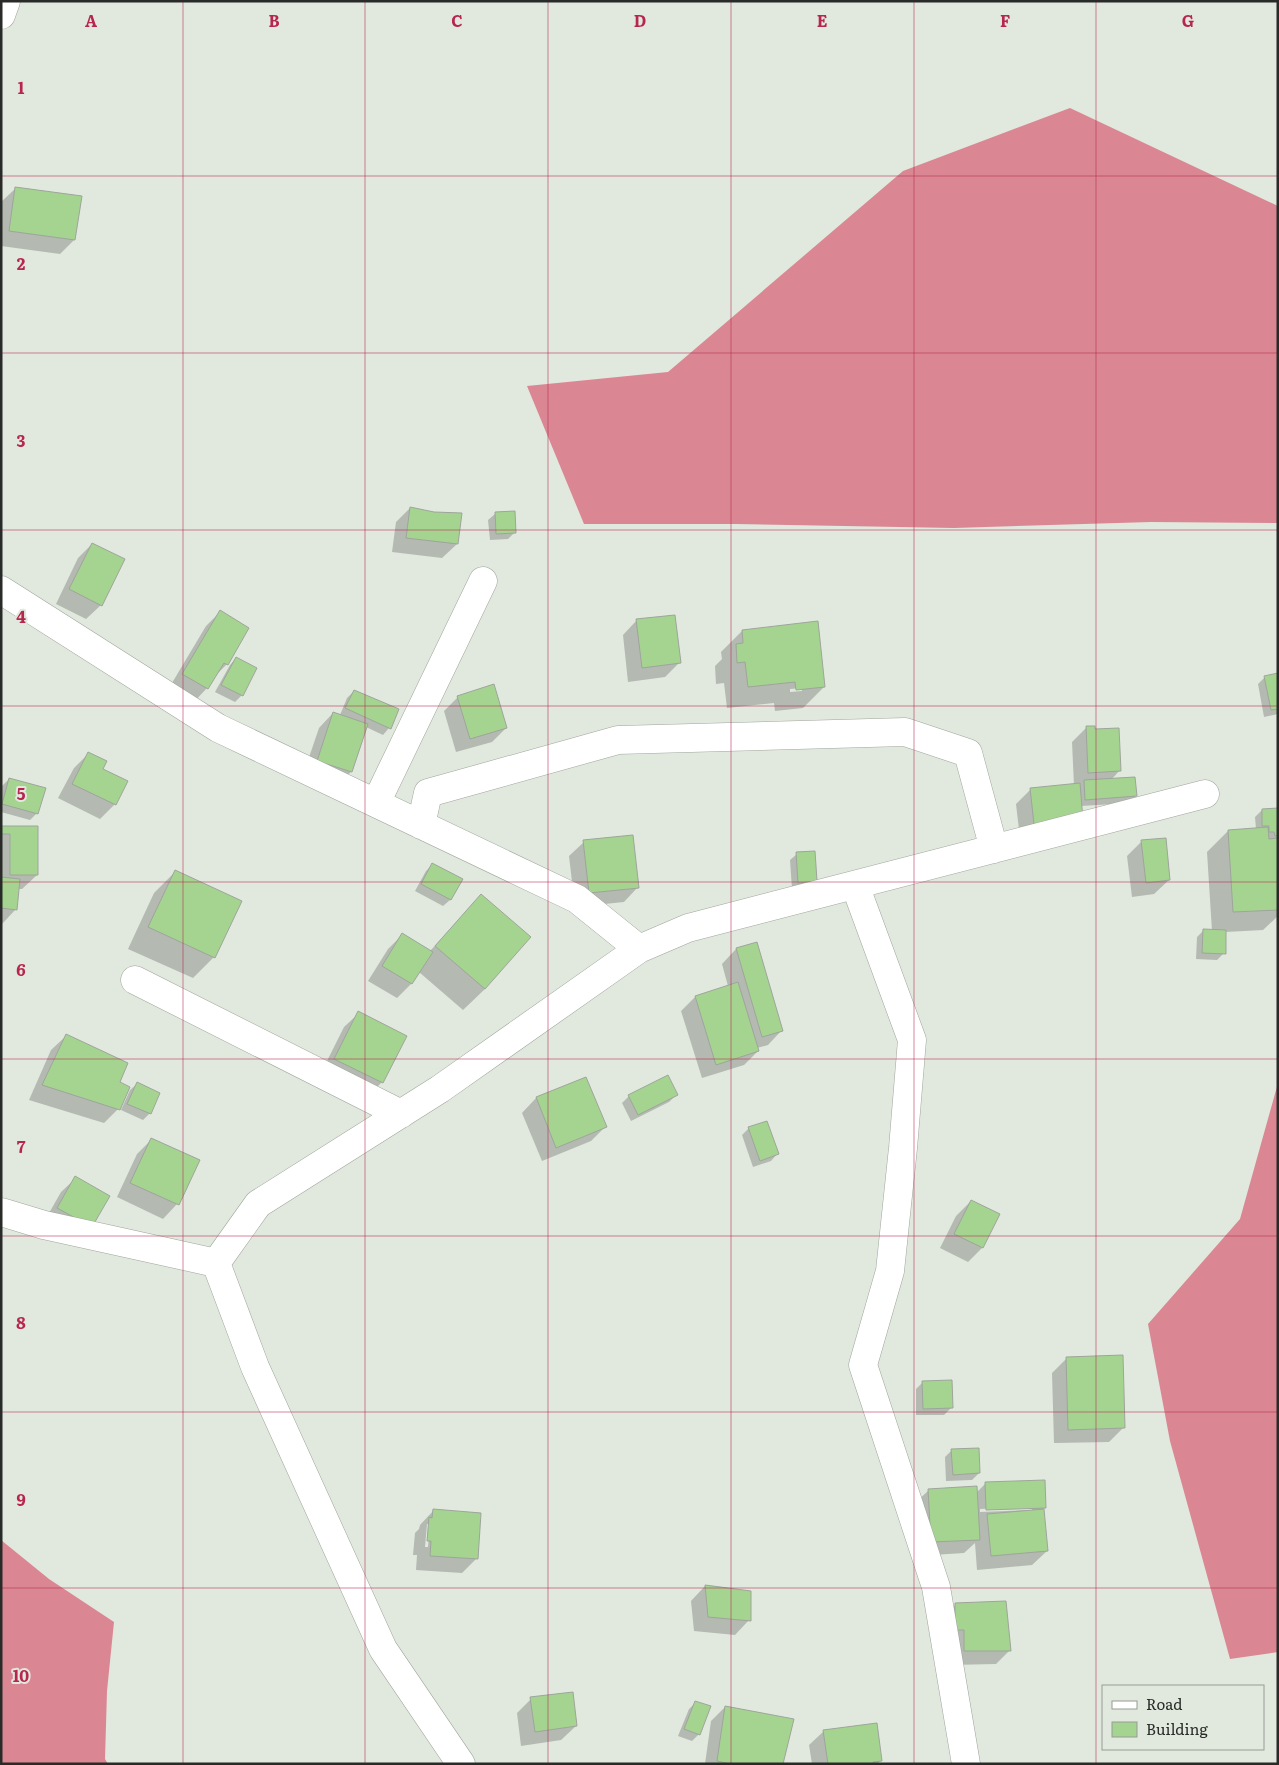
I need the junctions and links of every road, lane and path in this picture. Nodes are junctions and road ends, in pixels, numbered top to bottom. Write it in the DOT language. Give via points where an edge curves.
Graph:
graph roads {
  1 [pos="6,1"];
  2 [pos="1,15"];
  3 [pos="483,581"];
  4 [pos="2,590"];
  5 [pos="1205,794"];
  6 [pos="376,803"];
  7 [pos="421,824"];
  8 [pos="994,849"];
  9 [pos="854,885"];
  10 [pos="639,949"];
  11 [pos="135,980"];
  12 [pos="401,1114"];
  13 [pos="1,1212"];
  14 [pos="216,1263"];
  15 [pos="461,1764"];
  16 [pos="966,1764"];
  1 -- 2 [label="street"];
  3 -- 6 [label="street"];
  4 -- 6 [label="street" via="218,728"];
  5 -- 8 [label="street"];
  6 -- 7 [label="street"];
  7 -- 8 [label="street" via="428,793 618,740 905,732 968,753"];
  7 -- 10 [label="street" via="577,899"];
  8 -- 9 [label="street"];
  9 -- 10 [label="street" via="688,928"];
  9 -- 16 [label="street" via="912,1040 890,1271 863,1365 936,1587"];
  10 -- 12 [label="street"];
  11 -- 12 [label="street"];
  12 -- 14 [label="street" via="258,1204"];
  13 -- 14 [label="street" via="44,1225"];
  14 -- 15 [label="street" via="255,1367 383,1648"];
}
